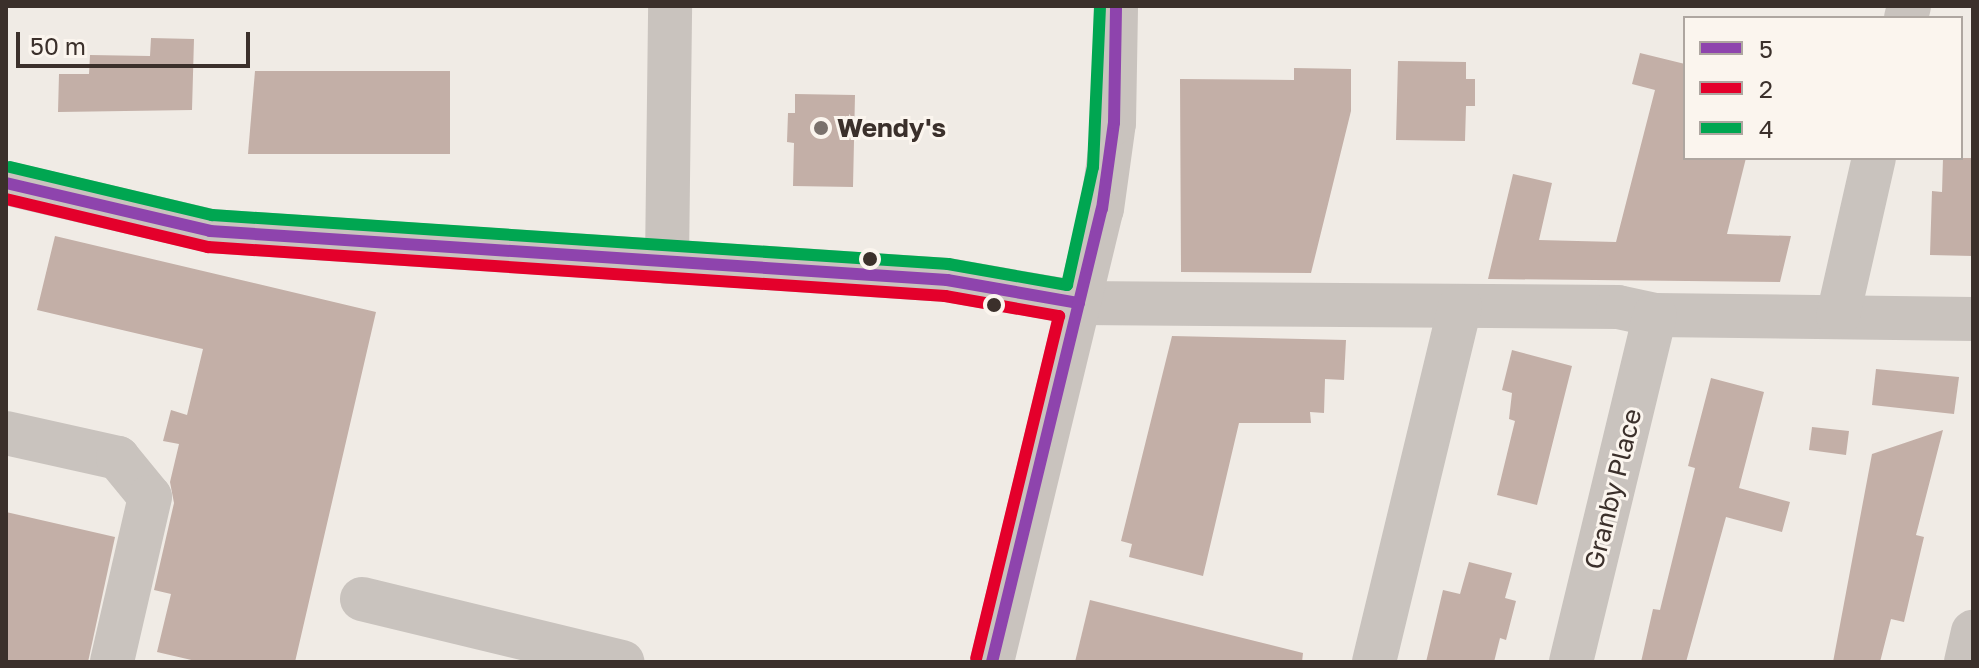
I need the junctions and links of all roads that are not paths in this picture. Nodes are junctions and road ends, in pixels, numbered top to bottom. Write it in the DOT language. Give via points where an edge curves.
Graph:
graph roads {
  1 [pos="670,6"];
  2 [pos="1116,6"];
  3 [pos="1874,160"];
  4 [pos="6,183"];
  5 [pos="667,262"];
  6 [pos="1079,303"];
  7 [pos="1460,306"];
  8 [pos="1655,315"];
  9 [pos="1838,316"];
  10 [pos="1973,319"];
  11 [pos="6,433"];
  12 [pos="362,599"];
  13 [pos="1973,632"];
  14 [pos="112,662"];
  15 [pos="623,662"];
  16 [pos="992,662"];
  17 [pos="1374,662"];
  18 [pos="1571,662"];
  19 [pos="1966,662"];
  1 -- 5 [label="street"];
  2 -- 6 [label="street" via="1109,169"];
  3 -- 9 [label="street"];
  4 -- 5 [label="street" via="210,231"];
  5 -- 6 [label="street" via="947,280"];
  6 -- 7 [label="street"];
  6 -- 16 [label="street"];
  7 -- 8 [label="street" via="1618,307"];
  7 -- 17 [label="street"];
  8 -- 9 [label="street"];
  8 -- 18 [label="street, Granby Place"];
  9 -- 10 [label="street"];
  11 -- 14 [label="street" via="118,458 150,497"];
  12 -- 15 [label="street"];
  13 -- 19 [label="street"];
}
